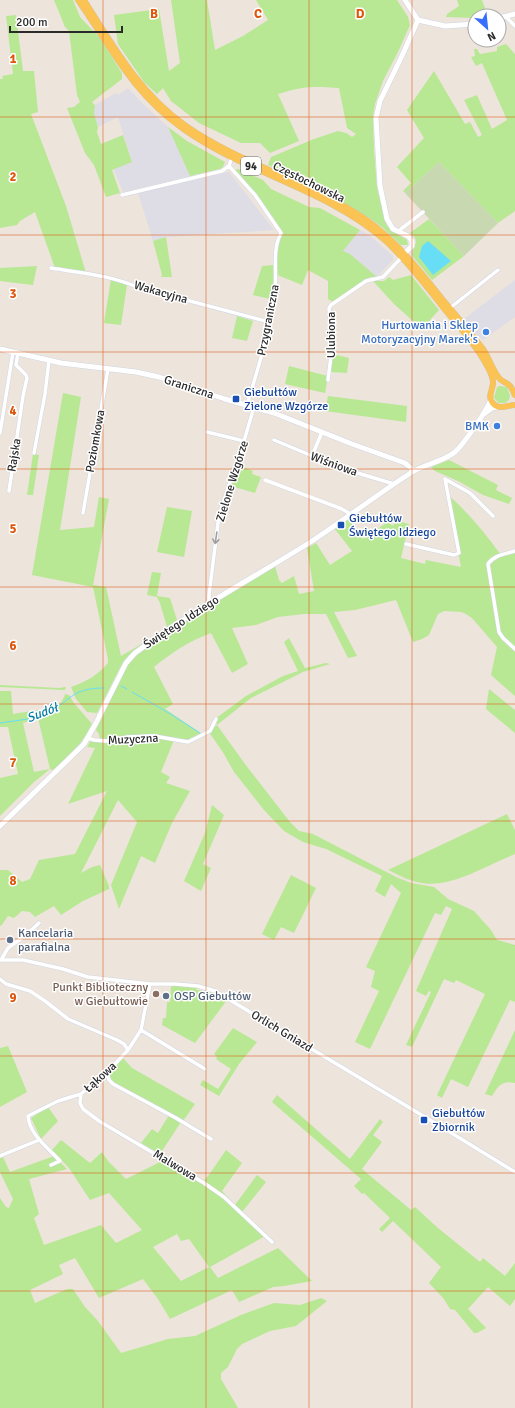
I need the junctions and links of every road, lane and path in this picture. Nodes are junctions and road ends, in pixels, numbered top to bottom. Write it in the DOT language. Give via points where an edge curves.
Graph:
graph roads {
  1 [pos="78,0"];
  2 [pos="84,0"];
  3 [pos="405,0"];
  4 [pos="507,18"];
  5 [pos="418,20"];
  6 [pos="467,25"];
  7 [pos="515,26"];
  8 [pos="232,157"];
  9 [pos="228,166"];
  10 [pos="122,195"];
  11 [pos="423,212"];
  12 [pos="399,232"];
  13 [pos="403,255"];
  14 [pos="51,268"];
  15 [pos="498,270"];
  16 [pos="450,308"];
  17 [pos="269,322"];
  18 [pos="0,349"];
  19 [pos="16,353"];
  20 [pos="49,360"];
  21 [pos="108,368"];
  22 [pos="328,380"];
  23 [pos="505,382"];
  24 [pos="492,388"];
  25 [pos="514,394"];
  26 [pos="491,399"];
  27 [pos="247,405"];
  28 [pos="515,405"];
  29 [pos="254,407"];
  30 [pos="497,407"];
  31 [pos="506,407"];
  32 [pos="482,416"];
  33 [pos="0,432"];
  34 [pos="207,432"];
  35 [pos="322,432"];
  36 [pos="274,440"];
  37 [pos="244,441"];
  38 [pos="34,453"];
  39 [pos="312,456"];
  40 [pos="414,470"];
  41 [pos="266,480"];
  42 [pos="394,484"];
  43 [pos="9,491"];
  44 [pos="83,513"];
  45 [pos="352,515"];
  46 [pos="493,516"];
  47 [pos="406,544"];
  48 [pos="515,551"];
  49 [pos="209,603"];
  50 [pos="515,649"];
  51 [pos="216,719"];
  52 [pos="88,738"];
  53 [pos="0,826"];
  54 [pos="39,923"];
  55 [pos="1,960"];
  56 [pos="0,979"];
  57 [pos="150,984"];
  58 [pos="140,1030"];
  59 [pos="128,1050"];
  60 [pos="205,1069"];
  61 [pos="107,1072"];
  62 [pos="81,1094"];
  63 [pos="211,1139"];
  64 [pos="39,1140"];
  65 [pos="0,1156"];
  66 [pos="50,1165"];
  67 [pos="515,1172"];
  68 [pos="272,1242"];
  1 -- 8 [label="main road, Częstochowska / 94" via="123,68 151,102 192,135"];
  2 -- 13 [label="main road, Częstochowska / 94" via="135,77 151,96 174,116 222,147 349,209 377,228"];
  3 -- 5 [label="street"];
  4 -- 7 [label="street"];
  5 -- 6 [label="street" via="445,26"];
  5 -- 12 [label="street" via="380,101 376,118 381,196 388,223 392,229"];
  8 -- 9 [label="street"];
  8 -- 13 [label="main road, Częstochowska / 94" via="351,215"];
  9 -- 10 [label="street" via="217,172"];
  9 -- 17 [label="street, Przygraniczna" via="255,196 281,233 276,250 275,288"];
  11 -- 12 [label="street"];
  12 -- 13 [label="street" via="412,241 412,246"];
  13 -- 16 [label="main road, Częstochowska / 94"];
  13 -- 22 [label="street, Ulubiona" via="383,277 366,281 329,308 332,348"];
  13 -- 24 [label="main road, Częstochowska / 94" via="479,353 492,377"];
  14 -- 17 [label="street, Wakacyjna" via="126,282"];
  15 -- 16 [label="street"];
  16 -- 23 [label="main road, Częstochowska / 94" via="485,352 499,378"];
  17 -- 27 [label="street, Przygraniczna"];
  18 -- 19 [label="street, Graniczna"];
  19 -- 20 [label="street, Graniczna"];
  19 -- 33 [label="street"];
  19 -- 43 [label="street, Rajska" via="16,365 27,378"];
  20 -- 21 [label="street, Graniczna"];
  20 -- 38 [label="street"];
  21 -- 27 [label="street, Graniczna" via="156,376"];
  21 -- 44 [label="street, Poziomkowa"];
  23 -- 24 [label="main road"];
  23 -- 25 [label="main road, 94" via="510,385"];
  24 -- 26 [label="main road, 94"];
  25 -- 31 [label="main road, 94"];
  26 -- 30 [label="main road"];
  26 -- 32 [label="street, Świętego Idziego"];
  27 -- 29 [label="street, Graniczna"];
  28 -- 31 [label="main road"];
  29 -- 35 [label="street, Graniczna"];
  29 -- 37 [label="street, Zielone Wzgórze"];
  30 -- 31 [label="main road"];
  30 -- 32 [label="street"];
  32 -- 40 [label="street, Świętego Idziego" via="454,453 438,462"];
  34 -- 37 [label="street"];
  35 -- 39 [label="street"];
  35 -- 40 [label="street, Graniczna" via="405,463"];
  36 -- 39 [label="street, Wiśniowa"];
  37 -- 49 [label="street, Zielone Wzgórze, one-way" via="219,515"];
  39 -- 42 [label="street, Wiśniowa"];
  40 -- 42 [label="street, Świętego Idziego"];
  41 -- 45 [label="street"];
  42 -- 45 [label="street, Świętego Idziego"];
  45 -- 49 [label="street, Świętego Idziego"];
  46 -- 47 [label="street" via="470,493 445,479 459,553 454,555"];
  48 -- 50 [label="street" via="501,554 488,564 499,632"];
  49 -- 52 [label="street, Świętego Idziego" via="131,656"];
  51 -- 52 [label="street, Muzyczna" via="210,731 188,742 154,736 106,741"];
  52 -- 53 [label="street, Świętego Idziego" via="76,753"];
  54 -- 55 [label="street" via="8,948"];
  55 -- 57 [label="street, Orlich Gniazd" via="23,960 88,977"];
  56 -- 59 [label="street" via="6,984 30,991 68,1019 117,1040"];
  57 -- 58 [label="street, Łąkowa"];
  57 -- 67 [label="street, Orlich Gniazd" via="198,986 215,991"];
  58 -- 59 [label="street, Łąkowa"];
  58 -- 60 [label="street"];
  59 -- 61 [label="street, Łąkowa"];
  61 -- 62 [label="street, Łąkowa"];
  61 -- 63 [label="street" via="113,1084"];
  62 -- 64 [label="street, Łąkowa" via="58,1101 28,1116"];
  62 -- 68 [label="street, Malwowa" via="80,1103 83,1109 204,1183"];
  64 -- 65 [label="street"];
  64 -- 66 [label="street, Łąkowa" via="60,1161"];
}
